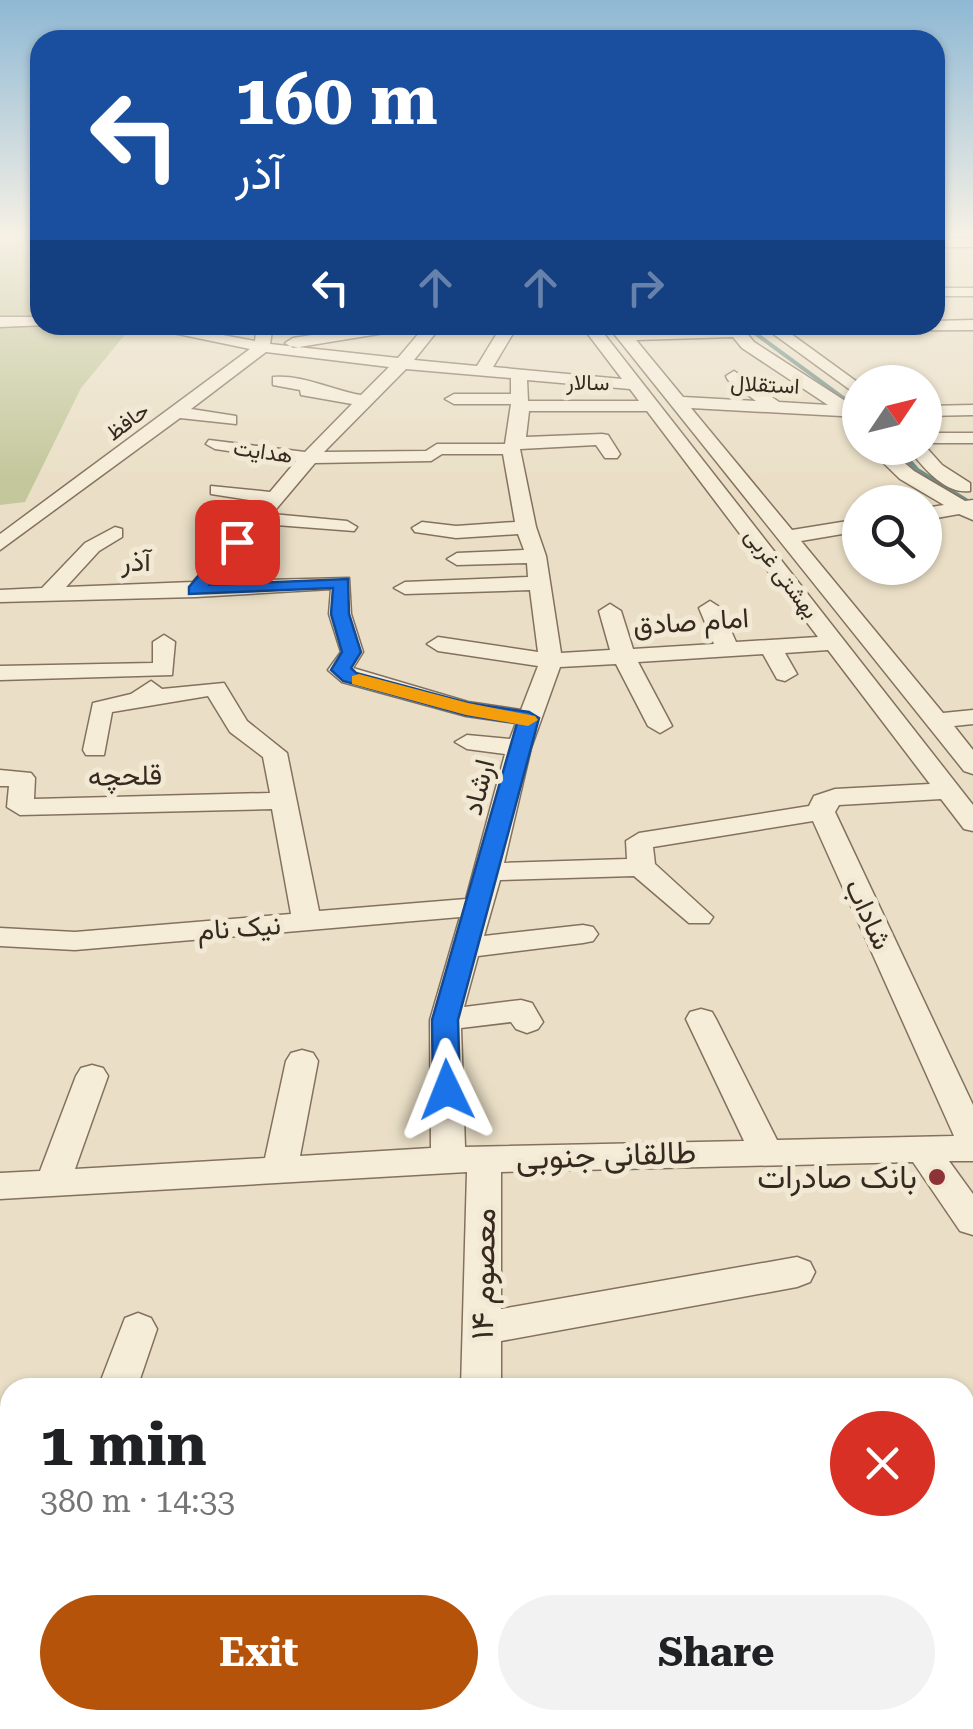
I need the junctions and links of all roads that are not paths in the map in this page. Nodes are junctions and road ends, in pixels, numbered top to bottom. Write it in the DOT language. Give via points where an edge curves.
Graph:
graph roads {
  1 [pos="0,322"];
  2 [pos="30,322"];
  3 [pos="967,326"];
  4 [pos="195,335"];
  5 [pos="264,335"];
  6 [pos="342,335"];
  7 [pos="426,335"];
  8 [pos="504,335"];
  9 [pos="596,335"];
  10 [pos="622,335"];
  11 [pos="740,335"];
  12 [pos="782,335"];
  13 [pos="973,343"];
  14 [pos="262,348"];
  15 [pos="403,363"];
  16 [pos="482,371"];
  17 [pos="734,376"];
  18 [pos="842,379"];
  19 [pos="279,382"];
  20 [pos="638,385"];
  21 [pos="942,387"];
  22 [pos="519,393"];
  23 [pos="364,400"];
  24 [pos="454,400"];
  25 [pos="677,402"];
  26 [pos="654,406"];
  27 [pos="842,406"];
  28 [pos="774,408"];
  29 [pos="824,410"];
  30 [pos="965,410"];
  31 [pos="177,412"];
  32 [pos="842,413"];
  33 [pos="230,420"];
  34 [pos="257,428"];
  35 [pos="827,430"];
  36 [pos="942,438"];
  37 [pos="973,438"];
  38 [pos="216,444"];
  39 [pos="514,446"];
  40 [pos="237,447"];
  41 [pos="611,454"];
  42 [pos="310,458"];
  43 [pos="897,465"];
  44 [pos="932,465"];
  45 [pos="973,468"];
  46 [pos="936,469"];
  47 [pos="732,470"];
  48 [pos="705,472"];
  49 [pos="218,490"];
  50 [pos="275,498"];
  51 [pos="971,505"];
  52 [pos="942,511"];
  53 [pos="258,518"];
  54 [pos="348,527"];
  55 [pos="526,527"];
  56 [pos="422,528"];
  57 [pos="842,528"];
  58 [pos="114,533"];
  59 [pos="786,537"];
  60 [pos="0,544"];
  61 [pos="536,556"];
  62 [pos="457,559"];
  63 [pos="540,583"];
  64 [pos="405,588"];
  65 [pos="196,591"];
  66 [pos="50,592"];
  67 [pos="0,596"];
  68 [pos="710,608"];
  69 [pos="610,611"];
  70 [pos="164,642"];
  71 [pos="835,643"];
  72 [pos="438,644"];
  73 [pos="770,646"];
  74 [pos="728,650"];
  75 [pos="623,656"];
  76 [pos="551,661"];
  77 [pos="152,670"];
  78 [pos="0,674"];
  79 [pos="784,674"];
  80 [pos="139,700"];
  81 [pos="973,717"];
  82 [pos="529,718"];
  83 [pos="938,721"];
  84 [pos="660,726"];
  85 [pos="466,742"];
  86 [pos="519,748"];
  87 [pos="95,750"];
  88 [pos="973,766"];
  89 [pos="0,778"];
  90 [pos="949,791"];
  91 [pos="283,801"];
  92 [pos="822,812"];
  93 [pos="973,822"];
  94 [pos="641,866"];
  95 [pos="488,872"];
  96 [pos="478,907"];
  97 [pos="699,917"];
  98 [pos="307,922"];
  99 [pos="583,934"];
  100 [pos="0,938"];
  101 [pos="464,948"];
  102 [pos="701,1019"];
  103 [pos="445,1020"];
  104 [pos="527,1022"];
  105 [pos="302,1060"];
  106 [pos="92,1076"];
  107 [pos="973,1140"];
  108 [pos="973,1148"];
  109 [pos="922,1149"];
  110 [pos="766,1151"];
  111 [pos="466,1160"];
  112 [pos="280,1170"];
  113 [pos="53,1182"];
  114 [pos="0,1186"];
  115 [pos="973,1222"];
  116 [pos="797,1272"];
  117 [pos="138,1328"];
  118 [pos="482,1328"];
  119 [pos="120,1378"];
  120 [pos="480,1378"];
  1 -- 2 [label="street"];
  3 -- 13 [label="street"];
  4 -- 14 [label="street"];
  5 -- 14 [label="street"];
  6 -- 14 [label="street"];
  7 -- 15 [label="street"];
  8 -- 16 [label="street"];
  9 -- 20 [label="street, بهشتی غربی"];
  10 -- 25 [label="street, بهشتی غربی"];
  11 -- 27 [label="street"];
  12 -- 18 [label="street"];
  14 -- 15 [label="street"];
  14 -- 31 [label="street, حافظ"];
  15 -- 16 [label="street"];
  15 -- 23 [label="street"];
  16 -- 22 [label="street"];
  17 -- 28 [label="street"];
  19 -- 23 [label="street"];
  20 -- 22 [label="street"];
  20 -- 26 [label="street, بهشتی غربی"];
  21 -- 30 [label="street"];
  22 -- 24 [label="street"];
  22 -- 26 [label="street, سالار"];
  22 -- 39 [label="street, ارشاد"];
  23 -- 42 [label="street"];
  25 -- 28 [label="street, استقلال"];
  25 -- 47 [label="street, بهشتی غربی"];
  26 -- 48 [label="street, بهشتی غربی"];
  28 -- 29 [label="street, استقلال"];
  29 -- 32 [label="street, استقلال"];
  29 -- 35 [label="street"];
  31 -- 33 [label="street"];
  31 -- 60 [label="street, حافظ"];
  34 -- 40 [label="street"];
  36 -- 37 [label="street"];
  38 -- 40 [label="street, هدایت"];
  39 -- 41 [label="street, هدایت" via="564,433 602,439"];
  39 -- 42 [label="street, هدایت" via="437,449 432,456"];
  39 -- 55 [label="street, ارشاد"];
  40 -- 42 [label="street, هدایت"];
  42 -- 50 [label="street"];
  43 -- 51 [label="street"];
  44 -- 46 [label="street"];
  45 -- 46 [label="street"];
  46 -- 51 [label="street"];
  47 -- 48 [label="street"];
  47 -- 59 [label="street, بهشتی غربی"];
  48 -- 71 [label="street, بهشتی غربی"];
  49 -- 50 [label="street"];
  50 -- 53 [label="street"];
  51 -- 52 [label="street"];
  53 -- 54 [label="street"];
  53 -- 65 [label="street"];
  55 -- 56 [label="street"];
  55 -- 61 [label="street, ارشاد"];
  57 -- 59 [label="street"];
  58 -- 66 [label="street"];
  59 -- 83 [label="street, بهشتی غربی"];
  61 -- 62 [label="street"];
  61 -- 63 [label="street, ارشاد"];
  63 -- 64 [label="street"];
  63 -- 76 [label="street, ارشاد"];
  65 -- 66 [label="street, آذر"];
  65 -- 82 [label="street, آذر" via="342,582 340,614 352,652 340,670 466,709"];
  66 -- 67 [label="street, آذر"];
  68 -- 74 [label="street"];
  69 -- 75 [label="street"];
  70 -- 77 [label="street" via="164,670"];
  71 -- 73 [label="street, امام صادق"];
  71 -- 90 [label="street, بهشتی غربی"];
  72 -- 76 [label="street, امام صادق"];
  73 -- 74 [label="street, امام صادق"];
  73 -- 79 [label="street"];
  74 -- 75 [label="street, امام صادق"];
  75 -- 76 [label="street, امام صادق"];
  75 -- 84 [label="street"];
  76 -- 82 [label="street, ارشاد"];
  77 -- 78 [label="street"];
  77 -- 80 [label="street" via="150,692"];
  80 -- 87 [label="street" via="101,708"];
  80 -- 91 [label="street" via="216,688 226,714 275,753"];
  81 -- 83 [label="street"];
  82 -- 86 [label="street, ارشاد"];
  83 -- 88 [label="street, بهشتی غربی"];
  85 -- 86 [label="street"];
  86 -- 95 [label="street, ارشاد"];
  89 -- 91 [label="street, قلحچه" via="22,778 20,807"];
  90 -- 92 [label="street" via="835,797 823,802"];
  90 -- 93 [label="street, بهشتی غربی"];
  91 -- 98 [label="street"];
  92 -- 94 [label="street" via="638,841"];
  92 -- 107 [label="street, شاداب"];
  94 -- 95 [label="street"];
  94 -- 97 [label="street"];
  95 -- 96 [label="street, ارشاد"];
  96 -- 98 [label="street, نیک نام"];
  96 -- 101 [label="street, ارشاد"];
  98 -- 100 [label="street, نیک نام" via="75,941"];
  99 -- 101 [label="street"];
  101 -- 103 [label="street, ارشاد"];
  102 -- 110 [label="street"];
  103 -- 104 [label="street" via="521,1010"];
  103 -- 111 [label="street, ارشاد"];
  105 -- 112 [label="street"];
  106 -- 113 [label="street"];
  108 -- 109 [label="street, طالقانی جنوبی"];
  109 -- 110 [label="street, طالقانی جنوبی"];
  109 -- 115 [label="street"];
  110 -- 111 [label="street, طالقانی جنوبی"];
  111 -- 112 [label="street, طالقانی جنوبی"];
  111 -- 118 [label="street, ۱۴ معصوم"];
  112 -- 113 [label="street, طالقانی جنوبی"];
  113 -- 114 [label="street, طالقانی جنوبی"];
  116 -- 118 [label="street"];
  117 -- 119 [label="street"];
  118 -- 120 [label="street, ۱۴ معصوم"];
}
